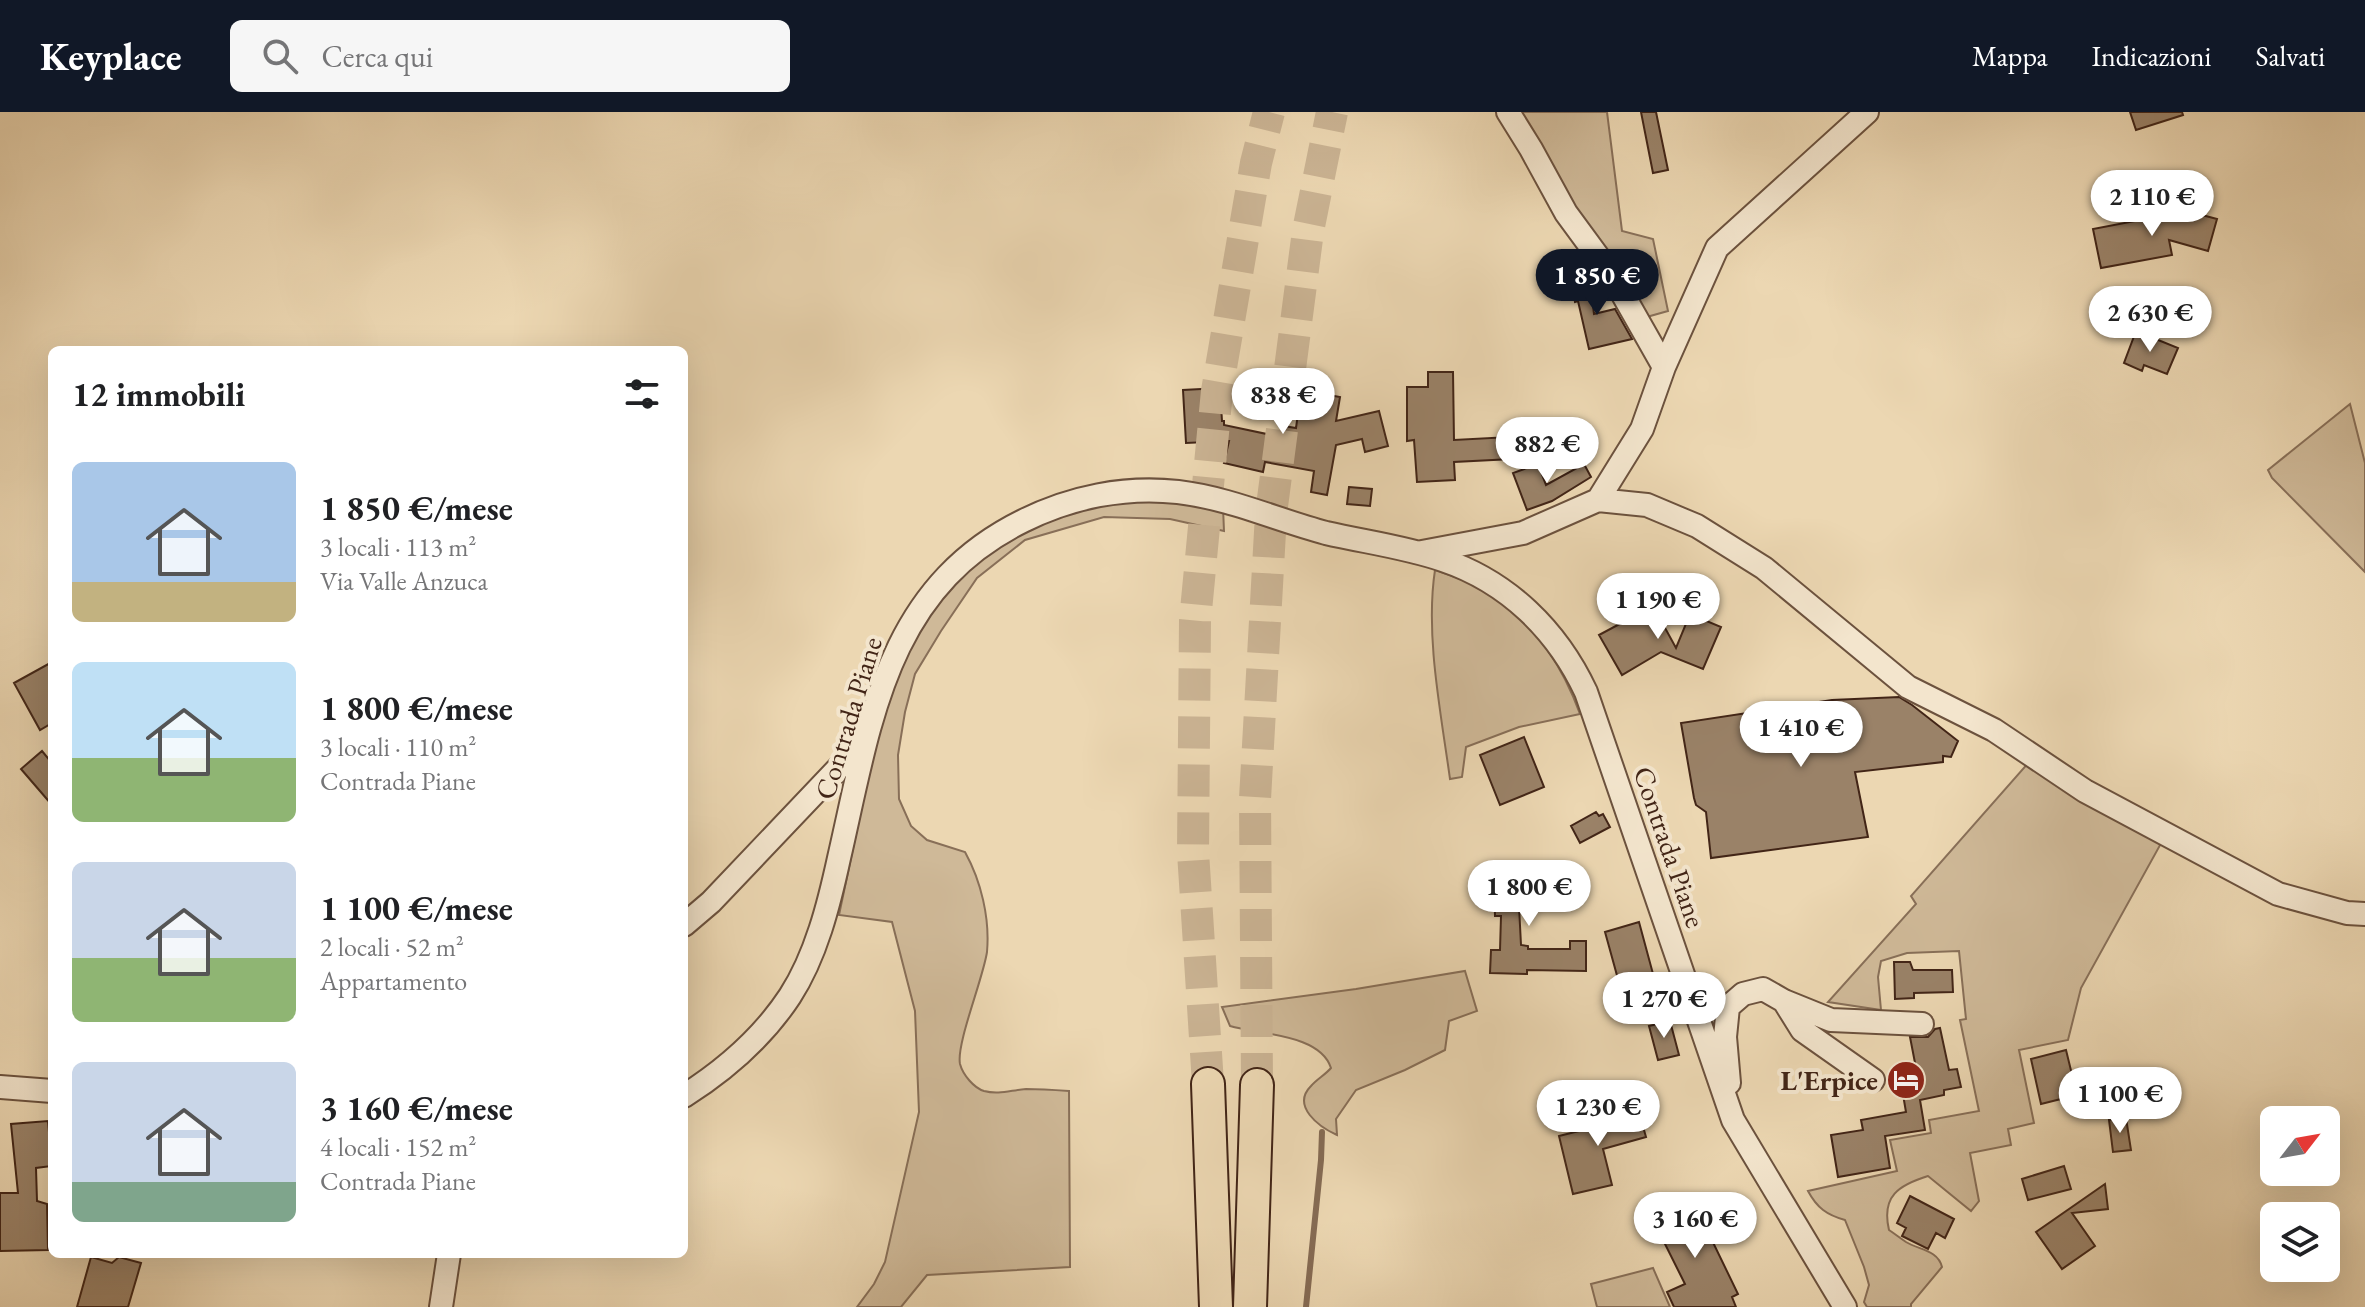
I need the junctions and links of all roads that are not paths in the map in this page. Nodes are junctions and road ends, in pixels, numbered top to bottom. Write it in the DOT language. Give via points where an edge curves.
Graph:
graph roads {
  1 [pos="1508,112"];
  2 [pos="1867,112"];
  3 [pos="1664,367"];
  4 [pos="1598,500"];
  5 [pos="1418,553"];
  6 [pos="867,739"];
  7 [pos="2365,914"];
  8 [pos="688,922"];
  9 [pos="1784,1001"];
  10 [pos="1922,1024"];
  11 [pos="1873,1080"];
  12 [pos="1208,1084"];
  13 [pos="1257,1085"];
  14 [pos="0,1087"];
  15 [pos="48,1091"];
  16 [pos="688,1093"];
  17 [pos="1733,1120"];
  18 [pos="448,1258"];
  19 [pos="441,1307"];
  20 [pos="1216,1307"];
  21 [pos="1250,1307"];
  22 [pos="1845,1307"];
  1 -- 3 [label="street"];
  2 -- 3 [label="street" via="1717,248"];
  3 -- 4 [label="street" via="1642,429"];
  4 -- 5 [label="street, Contrada Piane" via="1523,533"];
  4 -- 7 [label="street" via="1647,505 1697,526 1764,568 1908,687 1994,730 2085,791 2278,894"];
  5 -- 6 [label="street, Contrada Piane" via="1179,492 1127,491 1046,510 1004,530 965,559 921,607 886,674"];
  5 -- 17 [label="street, Contrada Piane" via="1468,570 1505,592 1545,627 1579,677"];
  6 -- 8 [label="street"];
  6 -- 16 [label="street, Contrada Piane" via="829,903 791,995 733,1061"];
  9 -- 10 [label="street" via="1831,1020"];
  9 -- 11 [label="street" via="1802,1030"];
  9 -- 17 [label="street" via="1763,989 1743,994 1728,1007 1725,1037"];
  12 -- 20 [label="highway"];
  13 -- 21 [label="highway"];
  14 -- 15 [label="street"];
  17 -- 22 [label="street, Contrada Piane"];
  18 -- 19 [label="street"];
}
